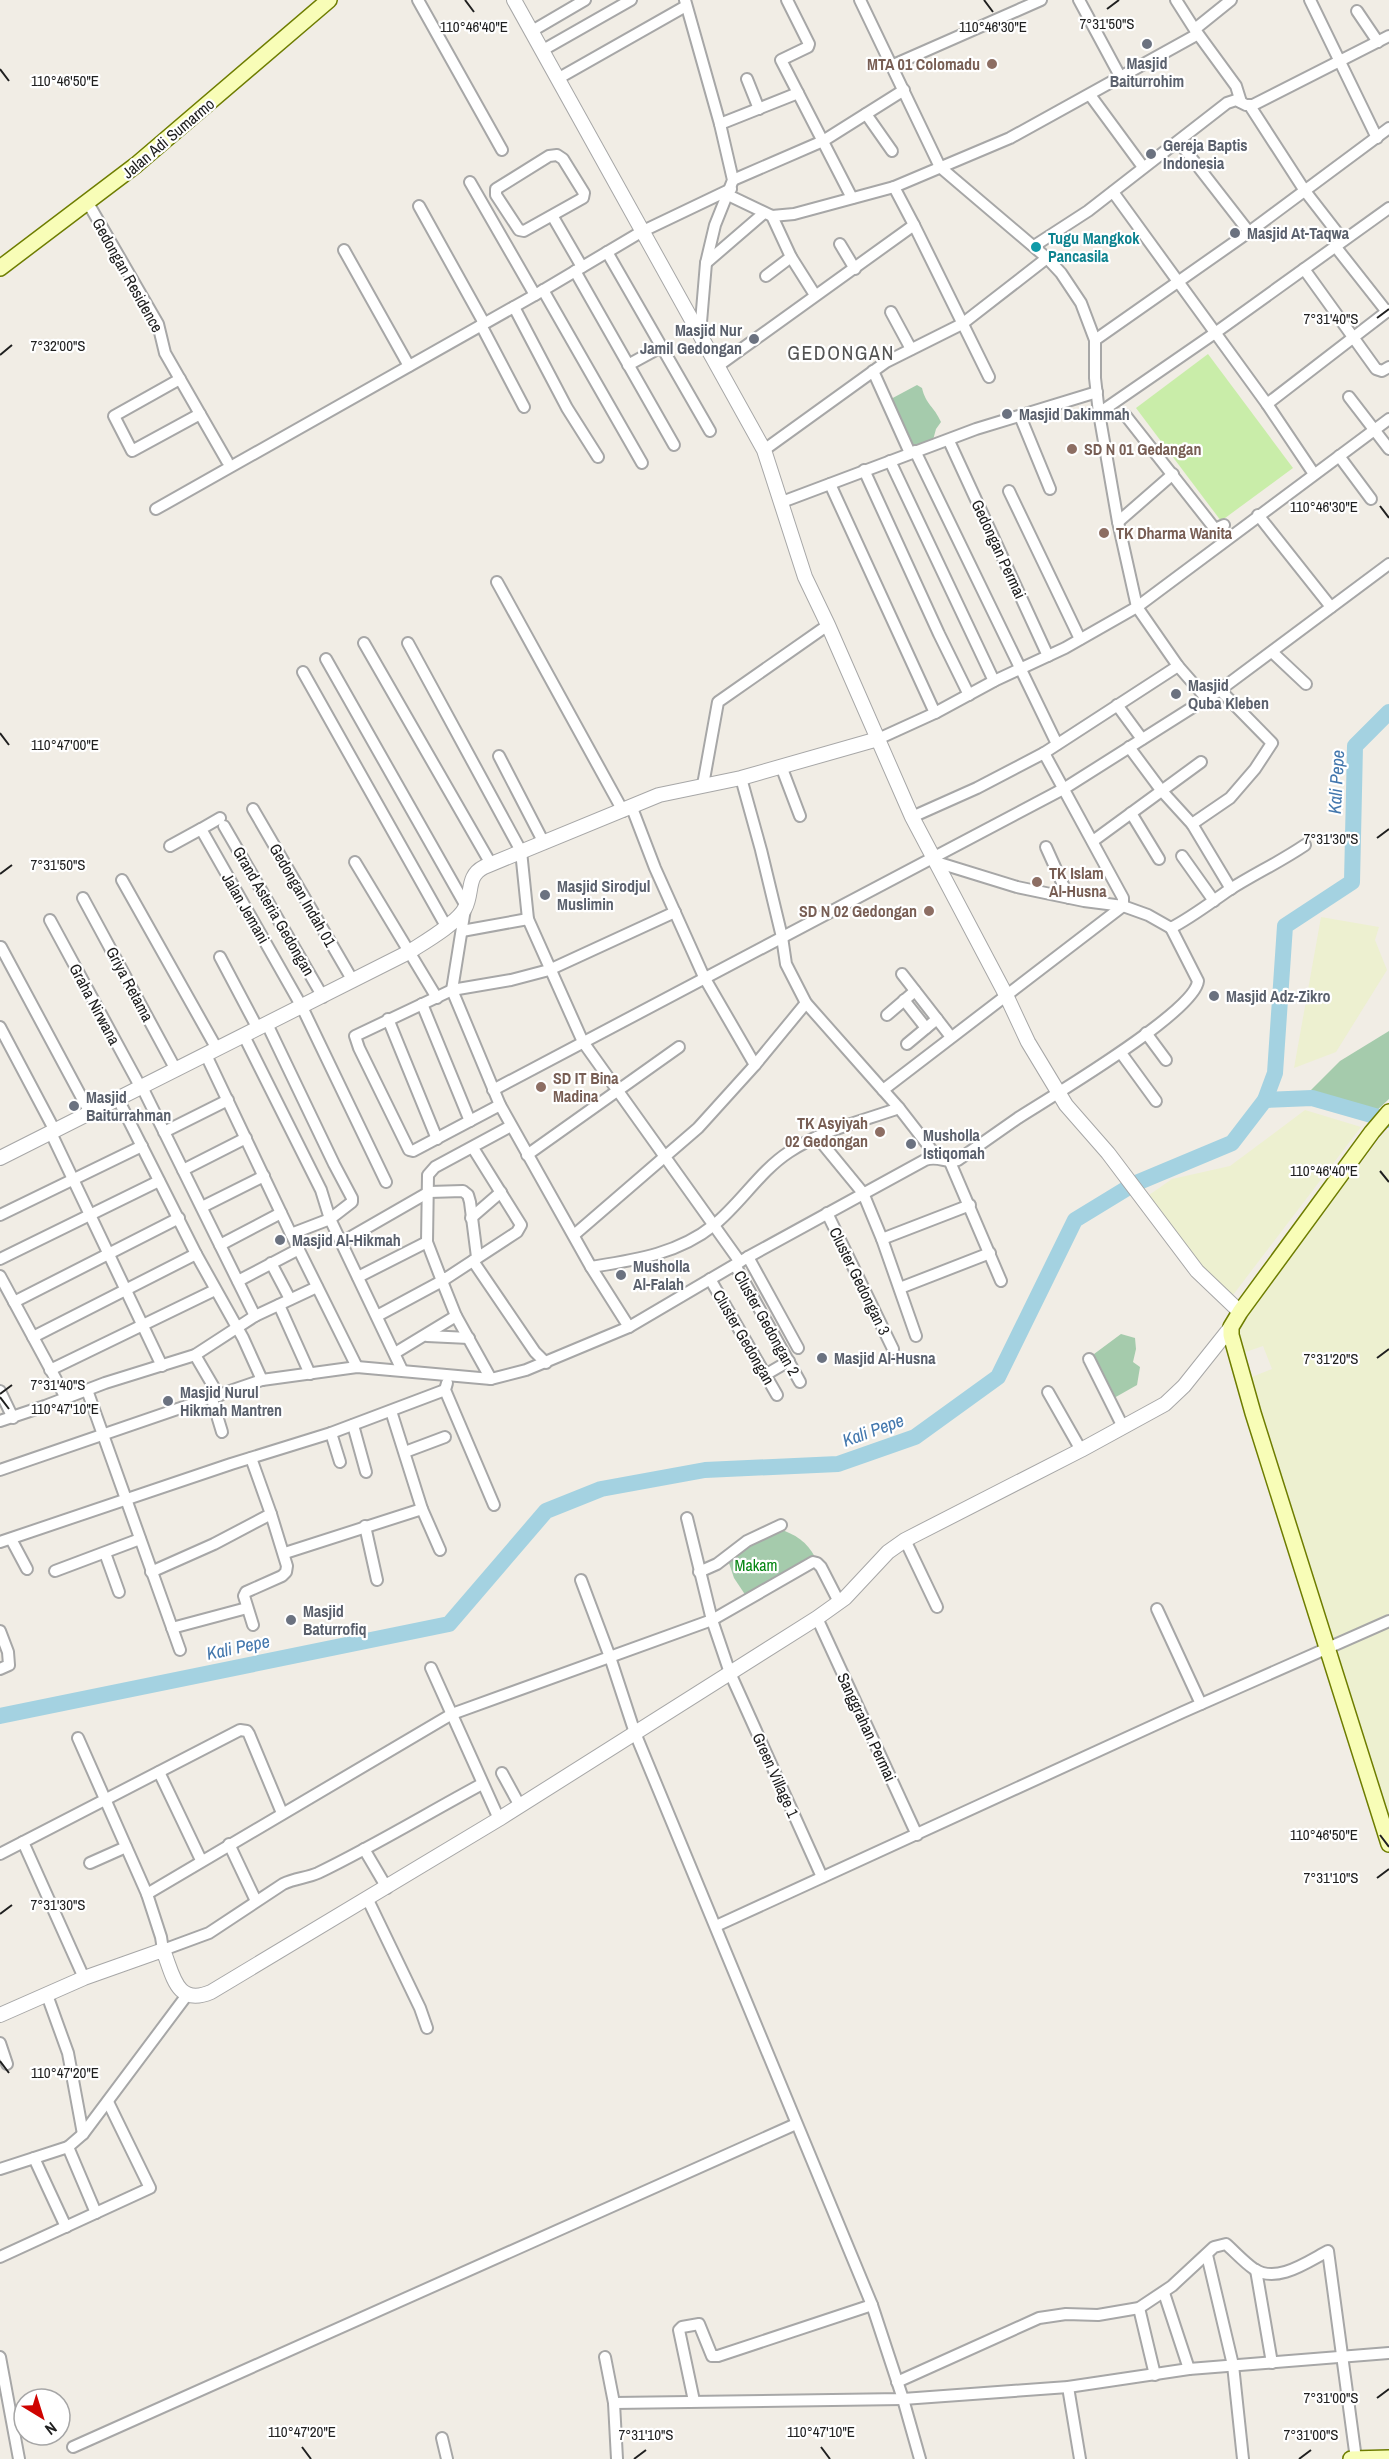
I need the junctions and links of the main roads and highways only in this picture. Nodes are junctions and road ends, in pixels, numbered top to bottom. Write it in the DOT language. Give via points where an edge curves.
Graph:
graph roads {
  1 [pos="329,0"];
  2 [pos="0,268"];
  3 [pos="1386,1115"];
  4 [pos="1389,1844"];
  5 [pos="1389,2458"];
  6 [pos="1351,2459"];
  7 [pos="1356,2459"];
  1 -- 2 [label="main road, Jalan Adi Sumarmo" via="178,130"];
  3 -- 4 [label="main road" via="1240,1312 1232,1327 1232,1344"];
  5 -- 7 [label="main road"];
  6 -- 7 [label="main road"];
}
